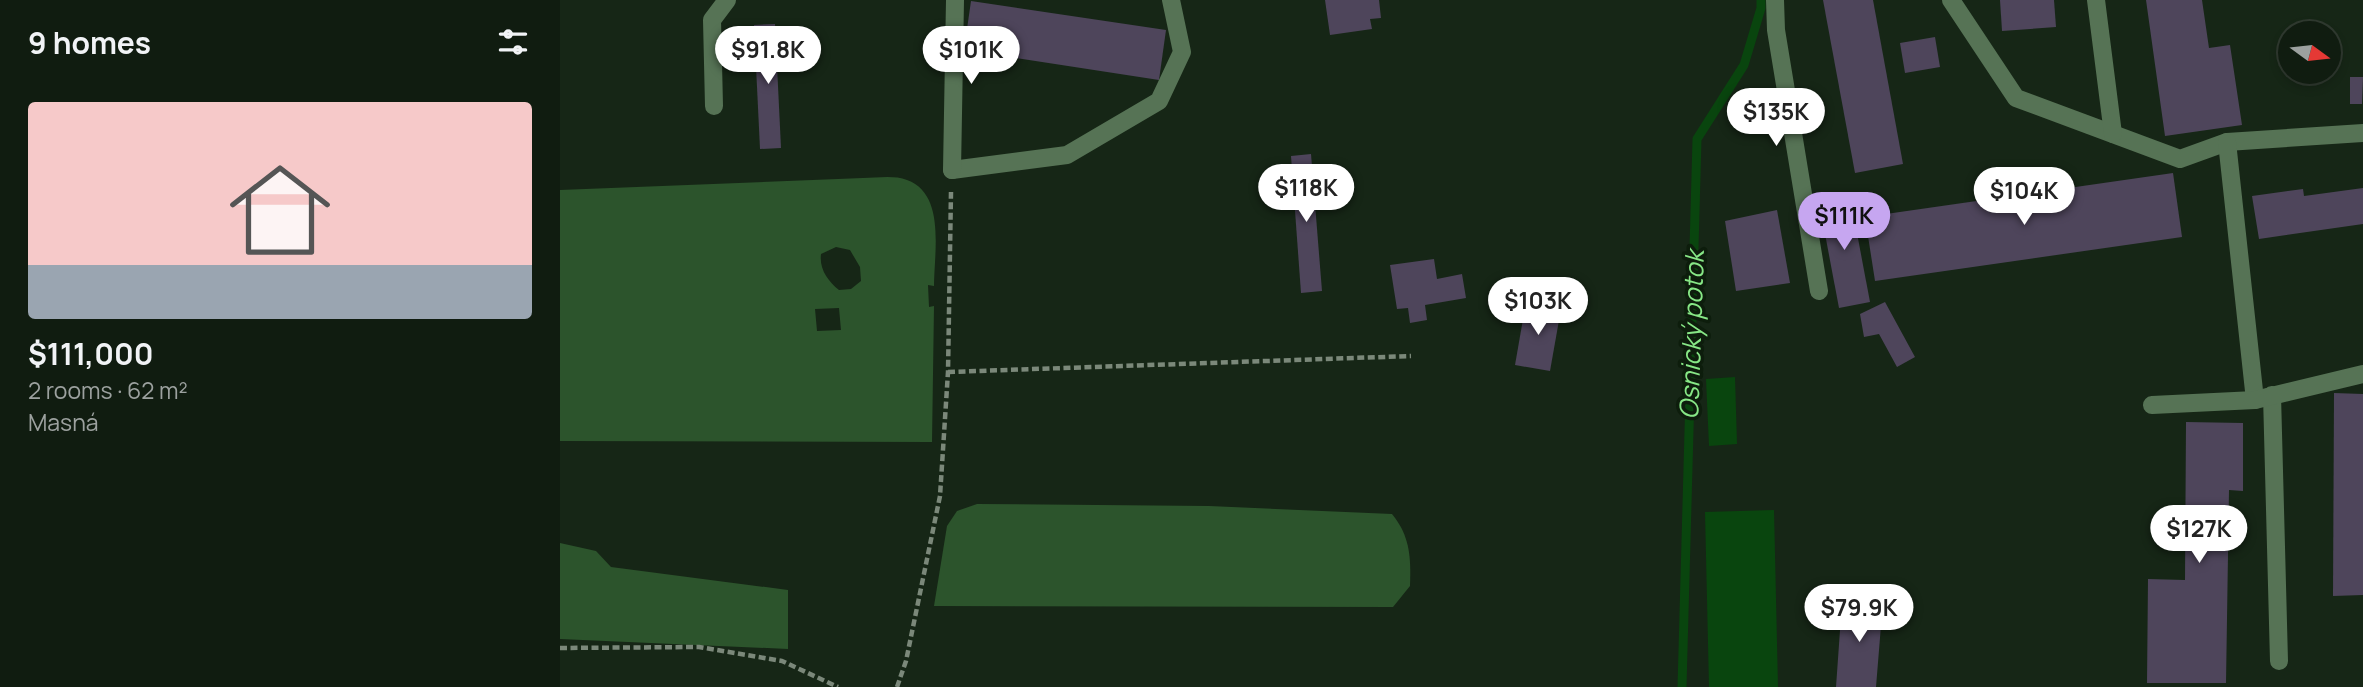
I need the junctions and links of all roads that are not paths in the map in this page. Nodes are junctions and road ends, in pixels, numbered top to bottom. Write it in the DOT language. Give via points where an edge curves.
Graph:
graph roads {
  1 [pos="727,0"];
  2 [pos="955,0"];
  3 [pos="1171,0"];
  4 [pos="1775,0"];
  5 [pos="1951,0"];
  6 [pos="2096,0"];
  7 [pos="714,106"];
  8 [pos="2363,133"];
  9 [pos="2113,134"];
  10 [pos="2227,142"];
  11 [pos="1819,291"];
  12 [pos="2363,374"];
  13 [pos="2264,398"];
  14 [pos="2152,405"];
  15 [pos="2279,661"];
  1 -- 7 [label="street" via="712,20"];
  2 -- 3 [label="street" via="952,170 1068,155 1159,101 1182,52"];
  4 -- 11 [label="street"];
  5 -- 9 [label="street" via="2016,98"];
  6 -- 9 [label="street"];
  8 -- 10 [label="street"];
  9 -- 10 [label="street" via="2179,159"];
  10 -- 13 [label="street"];
  12 -- 13 [label="street"];
  13 -- 14 [label="street"];
  13 -- 15 [label="street"];
}
